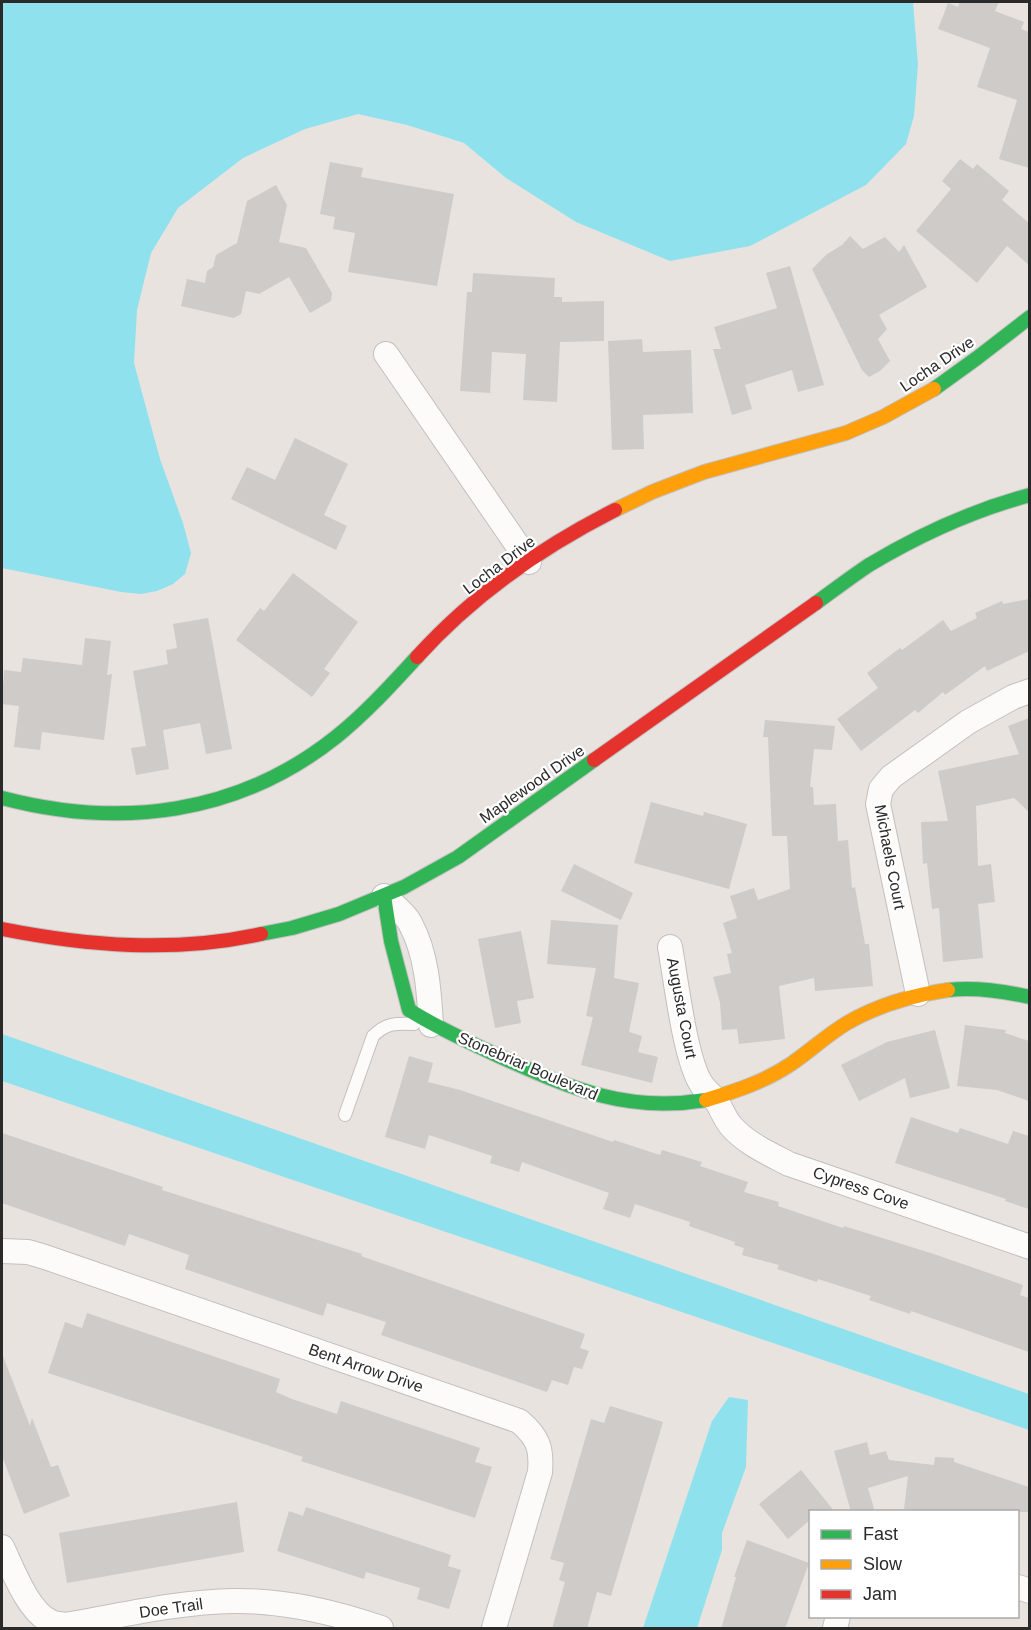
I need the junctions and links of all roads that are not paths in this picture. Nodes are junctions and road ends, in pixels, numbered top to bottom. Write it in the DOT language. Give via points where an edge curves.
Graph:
graph roads {
  1 [pos="1029,317"];
  2 [pos="386,354"];
  3 [pos="1029,495"];
  4 [pos="529,562"];
  5 [pos="1029,691"];
  6 [pos="2,798"];
  7 [pos="384,896"];
  8 [pos="2,929"];
  9 [pos="670,947"];
  10 [pos="918,994"];
  11 [pos="1029,997"];
  12 [pos="430,1025"];
  13 [pos="714,1098"];
  14 [pos="345,1115"];
  15 [pos="1029,1247"];
  16 [pos="2,1251"];
  17 [pos="2,1547"];
  18 [pos="381,1629"];
  19 [pos="494,1629"];
  1 -- 4 [label="street, Locha Drive" via="926,393 883,418 837,436 670,485 615,511"];
  2 -- 4 [label="street"];
  3 -- 7 [label="street, Maplewood Drive" via="958,519 868,566 458,857"];
  4 -- 6 [label="street, Locha Drive" via="475,602 340,734 301,762 259,784 229,796 151,813 71,813"];
  5 -- 10 [label="street, Michaels Court" via="968,722 891,777 881,789 878,804"];
  7 -- 8 [label="street, Maplewood Drive" via="329,918 270,934 209,944 87,944"];
  7 -- 12 [label="street" via="410,922 429,982"];
  9 -- 13 [label="street, Augusta Court" via="689,1052 701,1085"];
  10 -- 11 [label="street, Stonebriar Boulevard" via="954,989"];
  10 -- 13 [label="street, Stonebriar Boulevard" via="870,1010 770,1077"];
  12 -- 13 [label="street, Stonebriar Boulevard" via="600,1097 633,1104 668,1105"];
  12 -- 14 [label="lane" via="400,1023 383,1027 373,1036"];
  13 -- 15 [label="street, Cypress Cove" via="730,1125 743,1137 789,1164"];
  16 -- 19 [label="street, Bent Arrow Drive" via="45,1257 519,1421 538,1443 540,1472"];
  17 -- 18 [label="street, Doe Trail" via="39,1614 64,1626 184,1605 233,1601 300,1606"];
}
